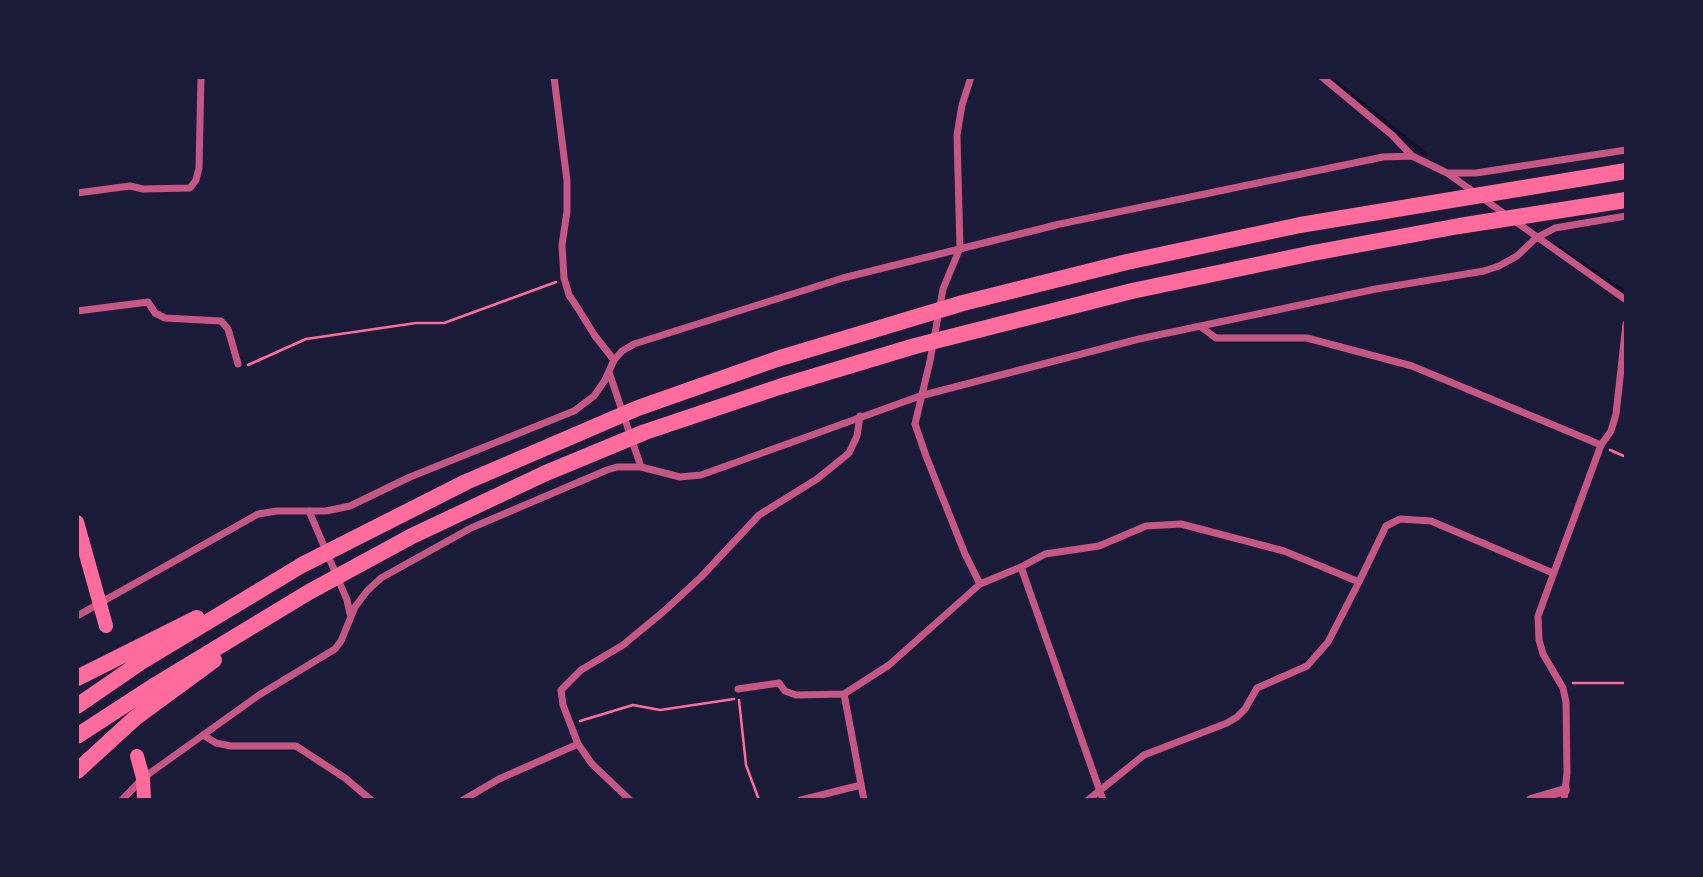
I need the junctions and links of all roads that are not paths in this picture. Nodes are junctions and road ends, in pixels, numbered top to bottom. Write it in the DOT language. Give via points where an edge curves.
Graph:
graph roads {
  1 [pos="201,77"];
  2 [pos="554,77"];
  3 [pos="971,77"];
  4 [pos="1322,77"];
  5 [pos="1626,150"];
  6 [pos="1412,156"];
  7 [pos="1626,171"];
  8 [pos="1447,173"];
  9 [pos="77,193"];
  10 [pos="1626,200"];
  11 [pos="1626,216"];
  12 [pos="1536,238"];
  13 [pos="960,248"];
  14 [pos="1626,300"];
  15 [pos="77,311"];
  16 [pos="1626,324"];
  17 [pos="1201,327"];
  18 [pos="614,360"];
  19 [pos="237,364"];
  20 [pos="609,372"];
  21 [pos="920,396"];
  22 [pos="860,416"];
  23 [pos="1601,445"];
  24 [pos="641,467"];
  25 [pos="309,511"];
  26 [pos="77,522"];
  27 [pos="302,565"];
  28 [pos="1021,567"];
  29 [pos="1553,573"];
  30 [pos="1359,582"];
  31 [pos="980,584"];
  32 [pos="311,595"];
  33 [pos="100,603"];
  34 [pos="350,615"];
  35 [pos="77,616"];
  36 [pos="106,626"];
  37 [pos="77,678"];
  38 [pos="738,689"];
  39 [pos="844,695"];
  40 [pos="77,706"];
  41 [pos="203,735"];
  42 [pos="77,736"];
  43 [pos="578,744"];
  44 [pos="137,756"];
  45 [pos="77,771"];
  46 [pos="143,778"];
  47 [pos="861,785"];
  48 [pos="1100,790"];
  49 [pos="1565,795"];
  50 [pos="122,800"];
  51 [pos="144,800"];
  52 [pos="371,800"];
  53 [pos="463,800"];
  54 [pos="630,800"];
  55 [pos="801,800"];
  56 [pos="864,800"];
  57 [pos="1088,800"];
  58 [pos="1103,800"];
  59 [pos="1531,800"];
  1 -- 9 [label="street" via="199,168 190,188 130,186"];
  2 -- 18 [label="street" via="566,169 564,278 569,295"];
  3 -- 13 [label="street" via="957,135"];
  4 -- 6 [label="street"];
  5 -- 8 [label="street" via="1497,171"];
  6 -- 8 [label="street"];
  6 -- 13 [label="street" via="1151,204"];
  7 -- 27 [label="highway" via="1287,228 1127,262 915,316 638,408 466,482"];
  8 -- 12 [label="street"];
  10 -- 32 [label="highway" via="1313,253 1145,288 915,346 645,432 412,536"];
  11 -- 12 [label="street" via="1555,228"];
  12 -- 14 [label="street"];
  12 -- 17 [label="street" via="1517,256 1483,271"];
  13 -- 18 [label="street" via="729,312 634,344"];
  13 -- 21 [label="street" via="943,289"];
  15 -- 19 [label="street" via="148,302 155,313 166,318 222,321"];
  16 -- 23 [label="street" via="1616,414"];
  17 -- 21 [label="street"];
  17 -- 23 [label="street" via="1216,338 1307,338 1412,366"];
  18 -- 20 [label="street"];
  20 -- 24 [label="street"];
  20 -- 25 [label="street" via="594,396 563,416 421,472 350,506"];
  21 -- 22 [label="street"];
  21 -- 31 [label="street" via="915,424"];
  22 -- 24 [label="street" via="701,475 680,477"];
  22 -- 43 [label="street" via="849,453 817,480 759,515 663,612 623,645 581,670 562,690"];
  23 -- 29 [label="street"];
  24 -- 34 [label="street" via="607,470 471,528 381,578"];
  25 -- 33 [label="street" via="258,514"];
  25 -- 34 [label="street"];
  26 -- 33 [label="main road"];
  27 -- 37 [label="highway"];
  27 -- 40 [label="highway"];
  28 -- 30 [label="street" via="1045,554 1099,546 1146,526 1181,524 1284,551"];
  28 -- 31 [label="street"];
  28 -- 48 [label="street"];
  29 -- 30 [label="street" via="1431,521 1400,519 1387,526"];
  29 -- 49 [label="street" via="1537,627 1543,654 1566,702"];
  30 -- 48 [label="street" via="1328,642 1307,666 1257,688 1237,717 1143,755"];
  31 -- 39 [label="street" via="889,665"];
  32 -- 42 [label="highway"];
  32 -- 45 [label="highway" via="135,718"];
  33 -- 35 [label="street"];
  33 -- 36 [label="main road"];
  34 -- 41 [label="street" via="335,649"];
  38 -- 39 [label="street" via="779,683 796,695"];
  39 -- 47 [label="street"];
  41 -- 46 [label="street"];
  41 -- 52 [label="street" via="231,746 296,746"];
  43 -- 53 [label="street"];
  43 -- 54 [label="street"];
  44 -- 46 [label="main road"];
  46 -- 50 [label="street"];
  46 -- 51 [label="main road"];
  47 -- 55 [label="street"];
  47 -- 56 [label="street"];
  48 -- 57 [label="street"];
  48 -- 58 [label="street"];
  49 -- 59 [label="street"];
}
